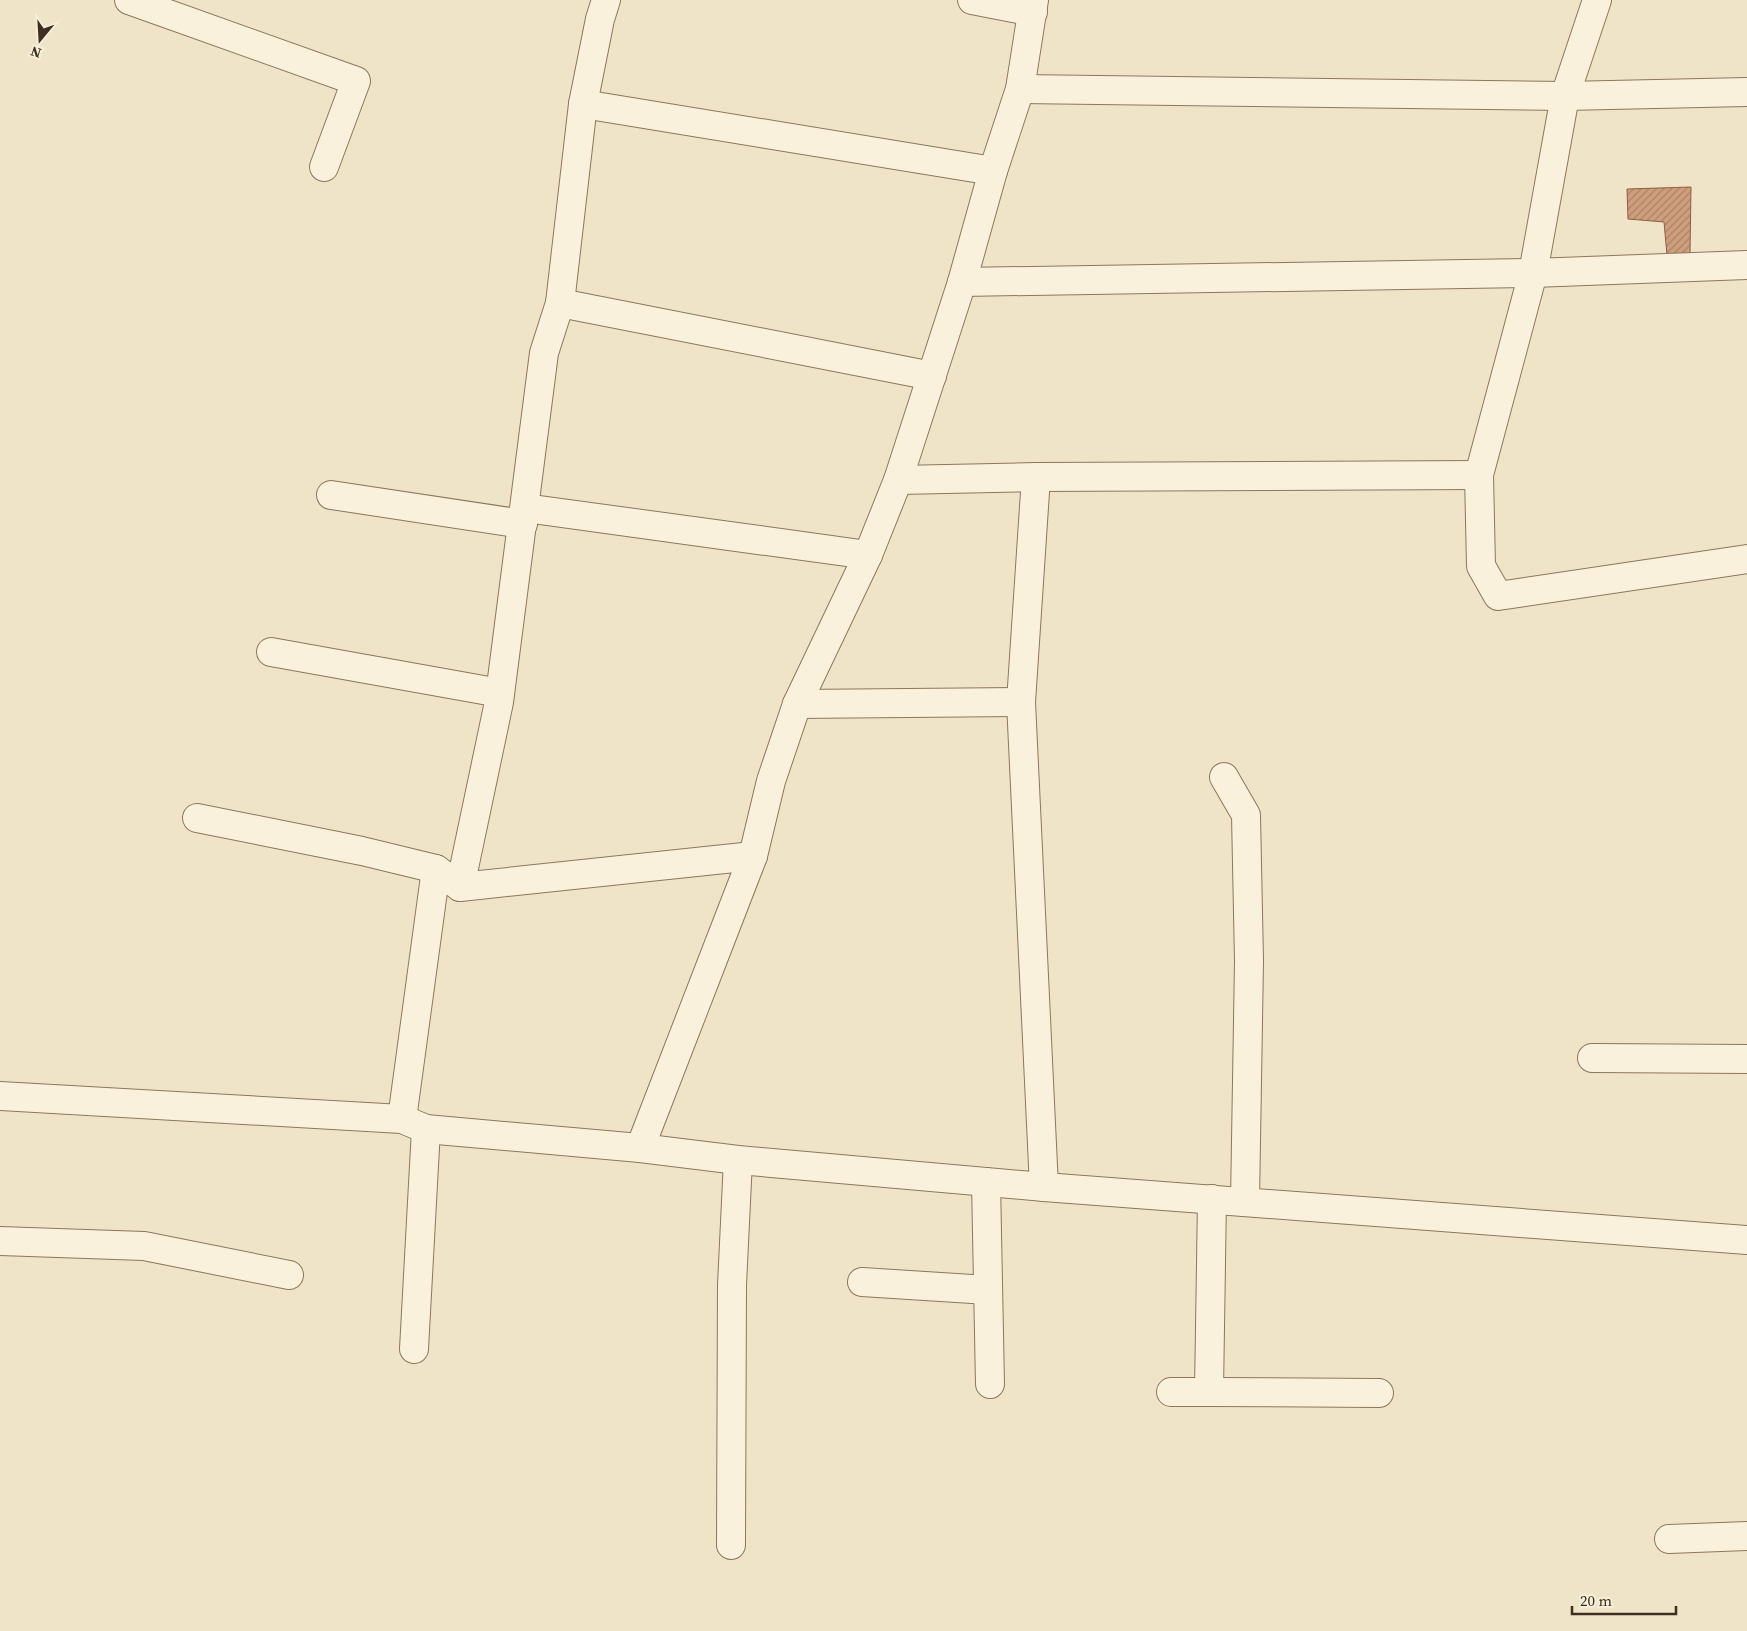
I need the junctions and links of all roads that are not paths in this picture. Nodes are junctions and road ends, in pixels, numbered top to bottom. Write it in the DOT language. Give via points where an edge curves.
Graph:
graph roads {
  1 [pos="129,0"];
  2 [pos="606,0"];
  3 [pos="972,0"];
  4 [pos="1597,0"];
  5 [pos="1034,6"];
  6 [pos="1020,89"];
  7 [pos="1747,92"];
  8 [pos="1566,96"];
  9 [pos="583,104"];
  10 [pos="324,167"];
  11 [pos="993,171"];
  12 [pos="1747,265"];
  13 [pos="1533,273"];
  14 [pos="962,282"];
  15 [pos="560,303"];
  16 [pos="932,376"];
  17 [pos="1479,475"];
  18 [pos="1036,477"];
  19 [pos="898,480"];
  20 [pos="331,495"];
  21 [pos="524,516"];
  22 [pos="868,555"];
  23 [pos="1747,559"];
  24 [pos="271,652"];
  25 [pos="500,693"];
  26 [pos="1021,702"];
  27 [pos="797,704"];
  28 [pos="1224,777"];
  29 [pos="197,818"];
  30 [pos="753,856"];
  31 [pos="436,869"];
  32 [pos="460,887"];
  33 [pos="1592,1058"];
  34 [pos="1747,1059"];
  35 [pos="0,1096"];
  36 [pos="414,1124"];
  37 [pos="640,1148"];
  38 [pos="738,1160"];
  39 [pos="986,1182"];
  40 [pos="1044,1187"];
  41 [pos="1212,1199"];
  42 [pos="1245,1202"];
  43 [pos="1747,1240"];
  44 [pos="0,1241"];
  45 [pos="289,1275"];
  46 [pos="862,1282"];
  47 [pos="988,1290"];
  48 [pos="414,1349"];
  49 [pos="990,1384"];
  50 [pos="1171,1392"];
  51 [pos="1209,1392"];
  52 [pos="1379,1393"];
  53 [pos="1747,1536"];
  54 [pos="1669,1539"];
  55 [pos="731,1545"];
  1 -- 10 [label="street" via="356,81"];
  2 -- 9 [label="street"];
  3 -- 5 [label="street"];
  4 -- 8 [label="street"];
  5 -- 6 [label="street"];
  6 -- 8 [label="street"];
  6 -- 11 [label="street"];
  7 -- 8 [label="street"];
  8 -- 13 [label="street"];
  9 -- 11 [label="street"];
  9 -- 15 [label="street"];
  11 -- 14 [label="street"];
  12 -- 13 [label="street"];
  13 -- 14 [label="street"];
  13 -- 17 [label="street"];
  14 -- 16 [label="street"];
  15 -- 16 [label="street"];
  15 -- 21 [label="street" via="544,353"];
  16 -- 19 [label="street"];
  17 -- 18 [label="street"];
  17 -- 23 [label="street" via="1481,566 1498,596"];
  18 -- 19 [label="street"];
  18 -- 26 [label="street"];
  19 -- 22 [label="street"];
  20 -- 21 [label="street"];
  21 -- 22 [label="street"];
  21 -- 25 [label="street"];
  22 -- 27 [label="street"];
  24 -- 25 [label="street"];
  25 -- 32 [label="street"];
  26 -- 27 [label="street"];
  26 -- 40 [label="street"];
  27 -- 30 [label="street" via="771,781"];
  28 -- 42 [label="street" via="1246,815 1249,961"];
  29 -- 31 [label="street"];
  30 -- 32 [label="street"];
  30 -- 37 [label="street"];
  31 -- 32 [label="street"];
  31 -- 36 [label="street"];
  33 -- 34 [label="street"];
  35 -- 36 [label="street"];
  36 -- 37 [label="street"];
  36 -- 48 [label="street"];
  37 -- 38 [label="street"];
  38 -- 39 [label="street"];
  38 -- 55 [label="street" via="732,1285"];
  39 -- 40 [label="street"];
  39 -- 47 [label="street"];
  40 -- 41 [label="street"];
  41 -- 42 [label="street"];
  41 -- 51 [label="street"];
  42 -- 43 [label="street"];
  44 -- 45 [label="street" via="144,1246"];
  46 -- 47 [label="street"];
  47 -- 49 [label="street"];
  50 -- 51 [label="street"];
  51 -- 52 [label="street"];
  53 -- 54 [label="street"];
}
